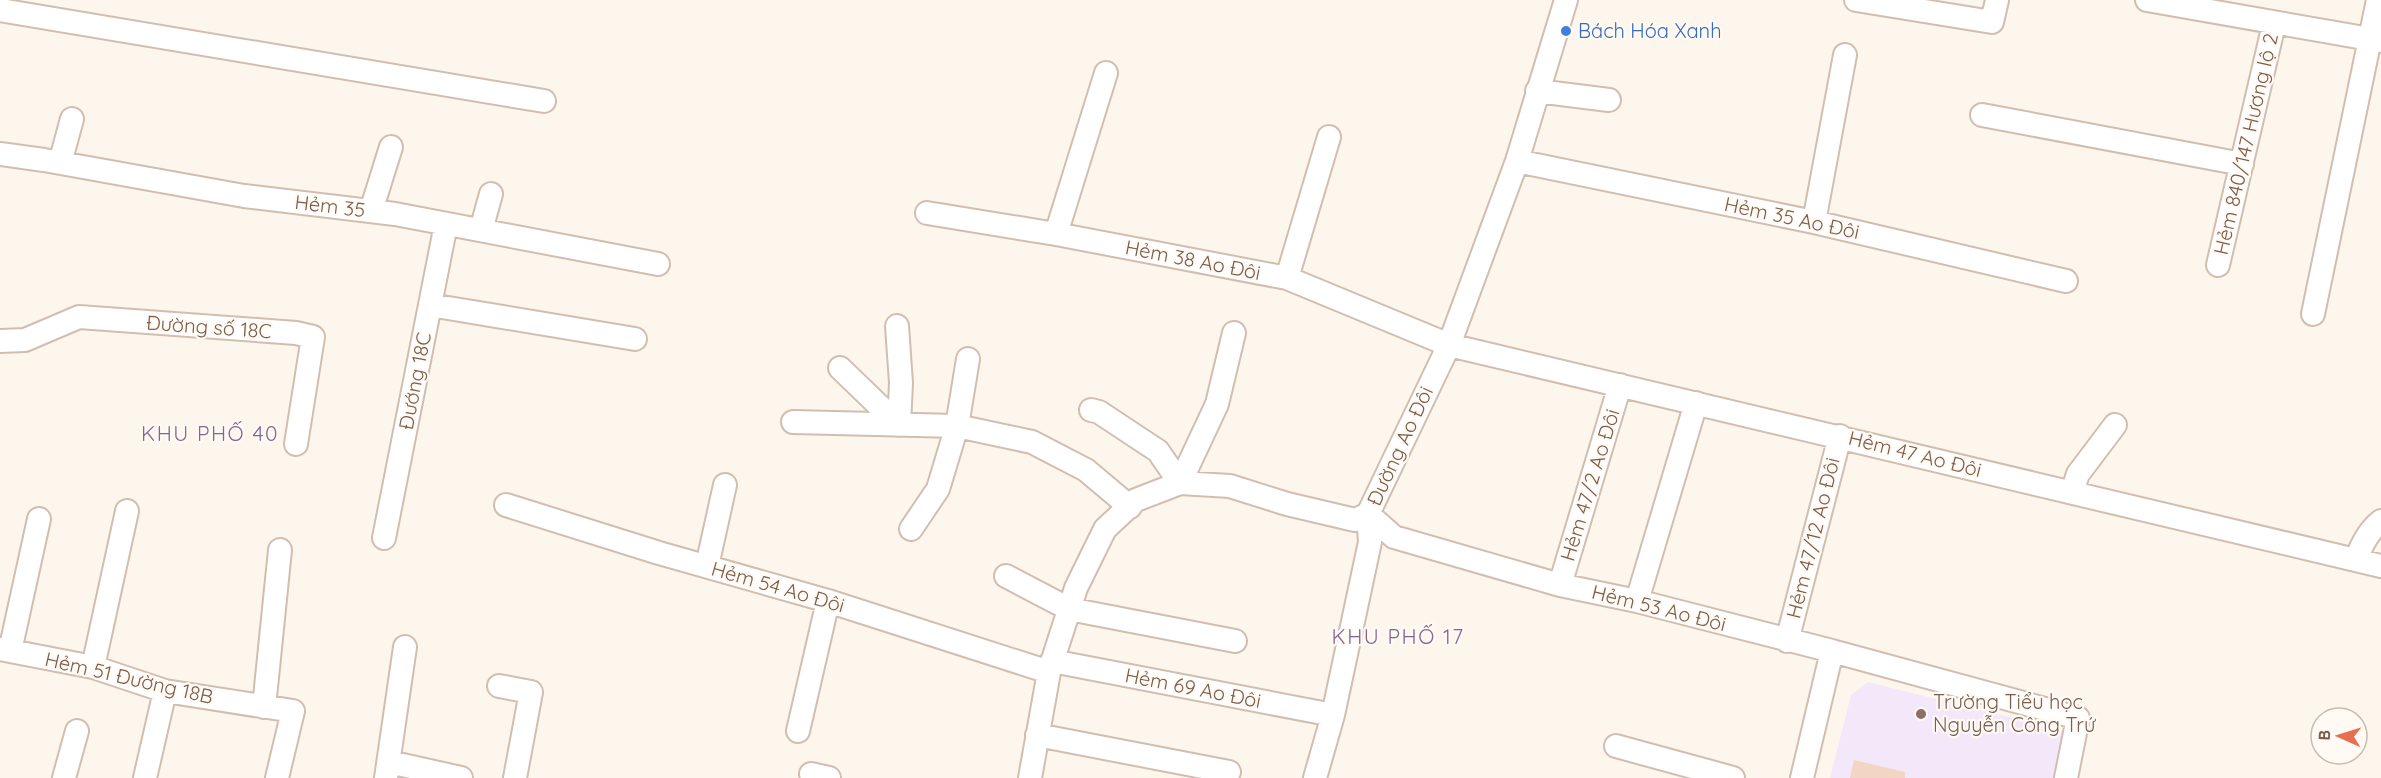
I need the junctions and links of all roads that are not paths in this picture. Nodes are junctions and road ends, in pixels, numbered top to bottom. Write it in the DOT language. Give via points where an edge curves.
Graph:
graph roads {
  1 [pos="1566,0"];
  2 [pos="1856,0"];
  3 [pos="1997,0"];
  4 [pos="2147,0"];
  5 [pos="2378,0"];
  6 [pos="0,10"];
  7 [pos="2274,24"];
  8 [pos="2375,40"];
  9 [pos="1845,55"];
  10 [pos="1106,74"];
  11 [pos="1537,91"];
  12 [pos="1609,100"];
  13 [pos="544,101"];
  14 [pos="1982,115"];
  15 [pos="72,119"];
  16 [pos="1329,137"];
  17 [pos="391,147"];
  18 [pos="0,154"];
  19 [pos="1517,161"];
  20 [pos="60,163"];
  21 [pos="2242,164"];
  22 [pos="492,194"];
  23 [pos="371,211"];
  24 [pos="927,213"];
  25 [pos="1814,222"];
  26 [pos="446,224"];
  27 [pos="481,230"];
  28 [pos="1056,234"];
  29 [pos="658,264"];
  30 [pos="2218,265"];
  31 [pos="1287,278"];
  32 [pos="2066,281"];
  33 [pos="430,305"];
  34 [pos="2313,314"];
  35 [pos="897,326"];
  36 [pos="1234,333"];
  37 [pos="635,339"];
  38 [pos="0,341"];
  39 [pos="1449,345"];
  40 [pos="968,358"];
  41 [pos="840,368"];
  42 [pos="1620,385"];
  43 [pos="1696,403"];
  44 [pos="1091,410"];
  45 [pos="793,422"];
  46 [pos="899,425"];
  47 [pos="957,426"];
  48 [pos="2115,426"];
  49 [pos="1840,436"];
  50 [pos="296,444"];
  51 [pos="1180,483"];
  52 [pos="725,485"];
  53 [pos="2072,492"];
  54 [pos="506,505"];
  55 [pos="1130,507"];
  56 [pos="127,511"];
  57 [pos="1368,514"];
  58 [pos="39,519"];
  59 [pos="2381,521"];
  60 [pos="911,529"];
  61 [pos="384,538"];
  62 [pos="280,549"];
  63 [pos="2356,560"];
  64 [pos="707,566"];
  65 [pos="2381,566"];
  66 [pos="1006,576"];
  67 [pos="1560,585"];
  68 [pos="828,601"];
  69 [pos="1637,601"];
  70 [pos="1069,609"];
  71 [pos="1235,641"];
  72 [pos="1787,641"];
  73 [pos="405,648"];
  74 [pos="5,650"];
  75 [pos="1832,651"];
  76 [pos="1050,667"];
  77 [pos="93,668"];
  78 [pos="499,686"];
  79 [pos="165,691"];
  80 [pos="264,707"];
  81 [pos="1333,715"];
  82 [pos="77,731"];
  83 [pos="798,731"];
  84 [pos="1036,735"];
  85 [pos="1616,746"];
  86 [pos="387,770"];
  87 [pos="1229,772"];
  88 [pos="64,778"];
  89 [pos="144,778"];
  90 [pos="277,778"];
  91 [pos="461,778"];
  92 [pos="515,778"];
  93 [pos="1030,778"];
  94 [pos="1315,778"];
  95 [pos="1733,778"];
  96 [pos="1802,778"];
  97 [pos="2066,778"];
  1 -- 11 [label="street, Đường Ao Đôi"];
  2 -- 3 [label="street" via="1992,22"];
  4 -- 7 [label="street"];
  5 -- 8 [label="street"];
  6 -- 13 [label="street"];
  7 -- 8 [label="street"];
  7 -- 21 [label="street, Hẻm 840/147 Hương lộ 2"];
  8 -- 34 [label="street"];
  9 -- 25 [label="street"];
  10 -- 28 [label="street"];
  11 -- 12 [label="street"];
  11 -- 19 [label="street, Đường Ao Đôi"];
  14 -- 21 [label="street"];
  15 -- 20 [label="street"];
  16 -- 31 [label="street"];
  17 -- 23 [label="street"];
  18 -- 20 [label="street, Hẻm 35"];
  19 -- 25 [label="street, Hẻm 35 Ao Đôi"];
  19 -- 39 [label="street, Đường Ao Đôi"];
  20 -- 23 [label="street, Hẻm 35" via="244,196"];
  21 -- 30 [label="street, Hẻm 840/147 Hương lộ 2"];
  22 -- 27 [label="street"];
  23 -- 26 [label="street, Hẻm 35"];
  24 -- 28 [label="street, Hẻm 38 Ao Đôi"];
  25 -- 32 [label="street, Hẻm 35 Ao Đôi"];
  26 -- 27 [label="street, Hẻm 35"];
  26 -- 33 [label="street, Đướng 18C"];
  27 -- 29 [label="street, Hẻm 35"];
  28 -- 31 [label="street, Hẻm 38 Ao Đôi"];
  31 -- 39 [label="street, Hẻm 38 Ao Đôi"];
  33 -- 37 [label="street"];
  33 -- 61 [label="street, Đướng 18C"];
  35 -- 46 [label="street"];
  36 -- 51 [label="street" via="1217,404"];
  38 -- 50 [label="street, Đường số 18C" via="25,340 79,317 314,337"];
  39 -- 42 [label="street, Hẻm 47 Ao Đôi"];
  39 -- 57 [label="street, Đường Ao Đôi"];
  40 -- 47 [label="street"];
  41 -- 46 [label="street"];
  42 -- 43 [label="street, Hẻm 47 Ao Đôi"];
  42 -- 67 [label="street, Hẻm 47/2 Ao Đôi"];
  43 -- 49 [label="street, Hẻm 47 Ao Đôi"];
  43 -- 69 [label="street"];
  44 -- 51 [label="street" via="1158,451"];
  45 -- 46 [label="street"];
  46 -- 47 [label="street"];
  47 -- 55 [label="street" via="1032,442 1086,470"];
  47 -- 60 [label="street" via="938,489"];
  48 -- 53 [label="street" via="2078,474"];
  49 -- 53 [label="street, Hẻm 47 Ao Đôi"];
  49 -- 72 [label="street, Hẻm 47/12 Ao Đôi"];
  51 -- 55 [label="street, Đường Ao Đôi" via="1136,500"];
  51 -- 57 [label="street, Đường Ao Đôi" via="1230,486 1355,520"];
  52 -- 64 [label="street"];
  53 -- 63 [label="street, Hẻm 47 Ao Đôi"];
  54 -- 64 [label="street, Hẻm 54 Ao Đôi"];
  55 -- 70 [label="street, Đường Ao Đôi" via="1106,529"];
  56 -- 77 [label="street"];
  57 -- 67 [label="street, Hẻm 53 Ao Đôi" via="1394,537"];
  57 -- 81 [label="street" via="1370,542"];
  58 -- 74 [label="street"];
  59 -- 63 [label="street" via="2361,546"];
  62 -- 80 [label="street"];
  63 -- 65 [label="street, Hẻm 47 Ao Đôi"];
  64 -- 68 [label="street, Hẻm 54 Ao Đôi"];
  66 -- 70 [label="street"];
  67 -- 69 [label="street, Hẻm 53 Ao Đôi"];
  68 -- 76 [label="street, Hẻm 54 Ao Đôi"];
  68 -- 83 [label="street"];
  69 -- 72 [label="street, Hẻm 53 Ao Đôi"];
  70 -- 71 [label="street"];
  70 -- 76 [label="street, Đường Ao Đôi"];
  72 -- 75 [label="street, Hẻm 53 Ao Đôi"];
  73 -- 86 [label="street"];
  74 -- 77 [label="street, Hẻm 51 Đường 18B"];
  75 -- 96 [label="street"];
  75 -- 97 [label="street, Hẻm 53 Ao Đôi" via="2078,718"];
  76 -- 81 [label="street, Hẻm 69 Ao Đôi"];
  76 -- 84 [label="street, Đường Ao Đôi"];
  77 -- 79 [label="street, Hẻm 51 Đường 18B"];
  78 -- 92 [label="street" via="531,692"];
  79 -- 80 [label="street, Hẻm 51 Đường 18B"];
  79 -- 89 [label="street"];
  80 -- 90 [label="street, Hẻm 51 Đường 18B" via="293,711"];
  81 -- 94 [label="street"];
  82 -- 88 [label="street"];
  84 -- 87 [label="street"];
  84 -- 93 [label="street, Đường Ao Đôi"];
  85 -- 95 [label="street"];
  86 -- 91 [label="street"];
}
